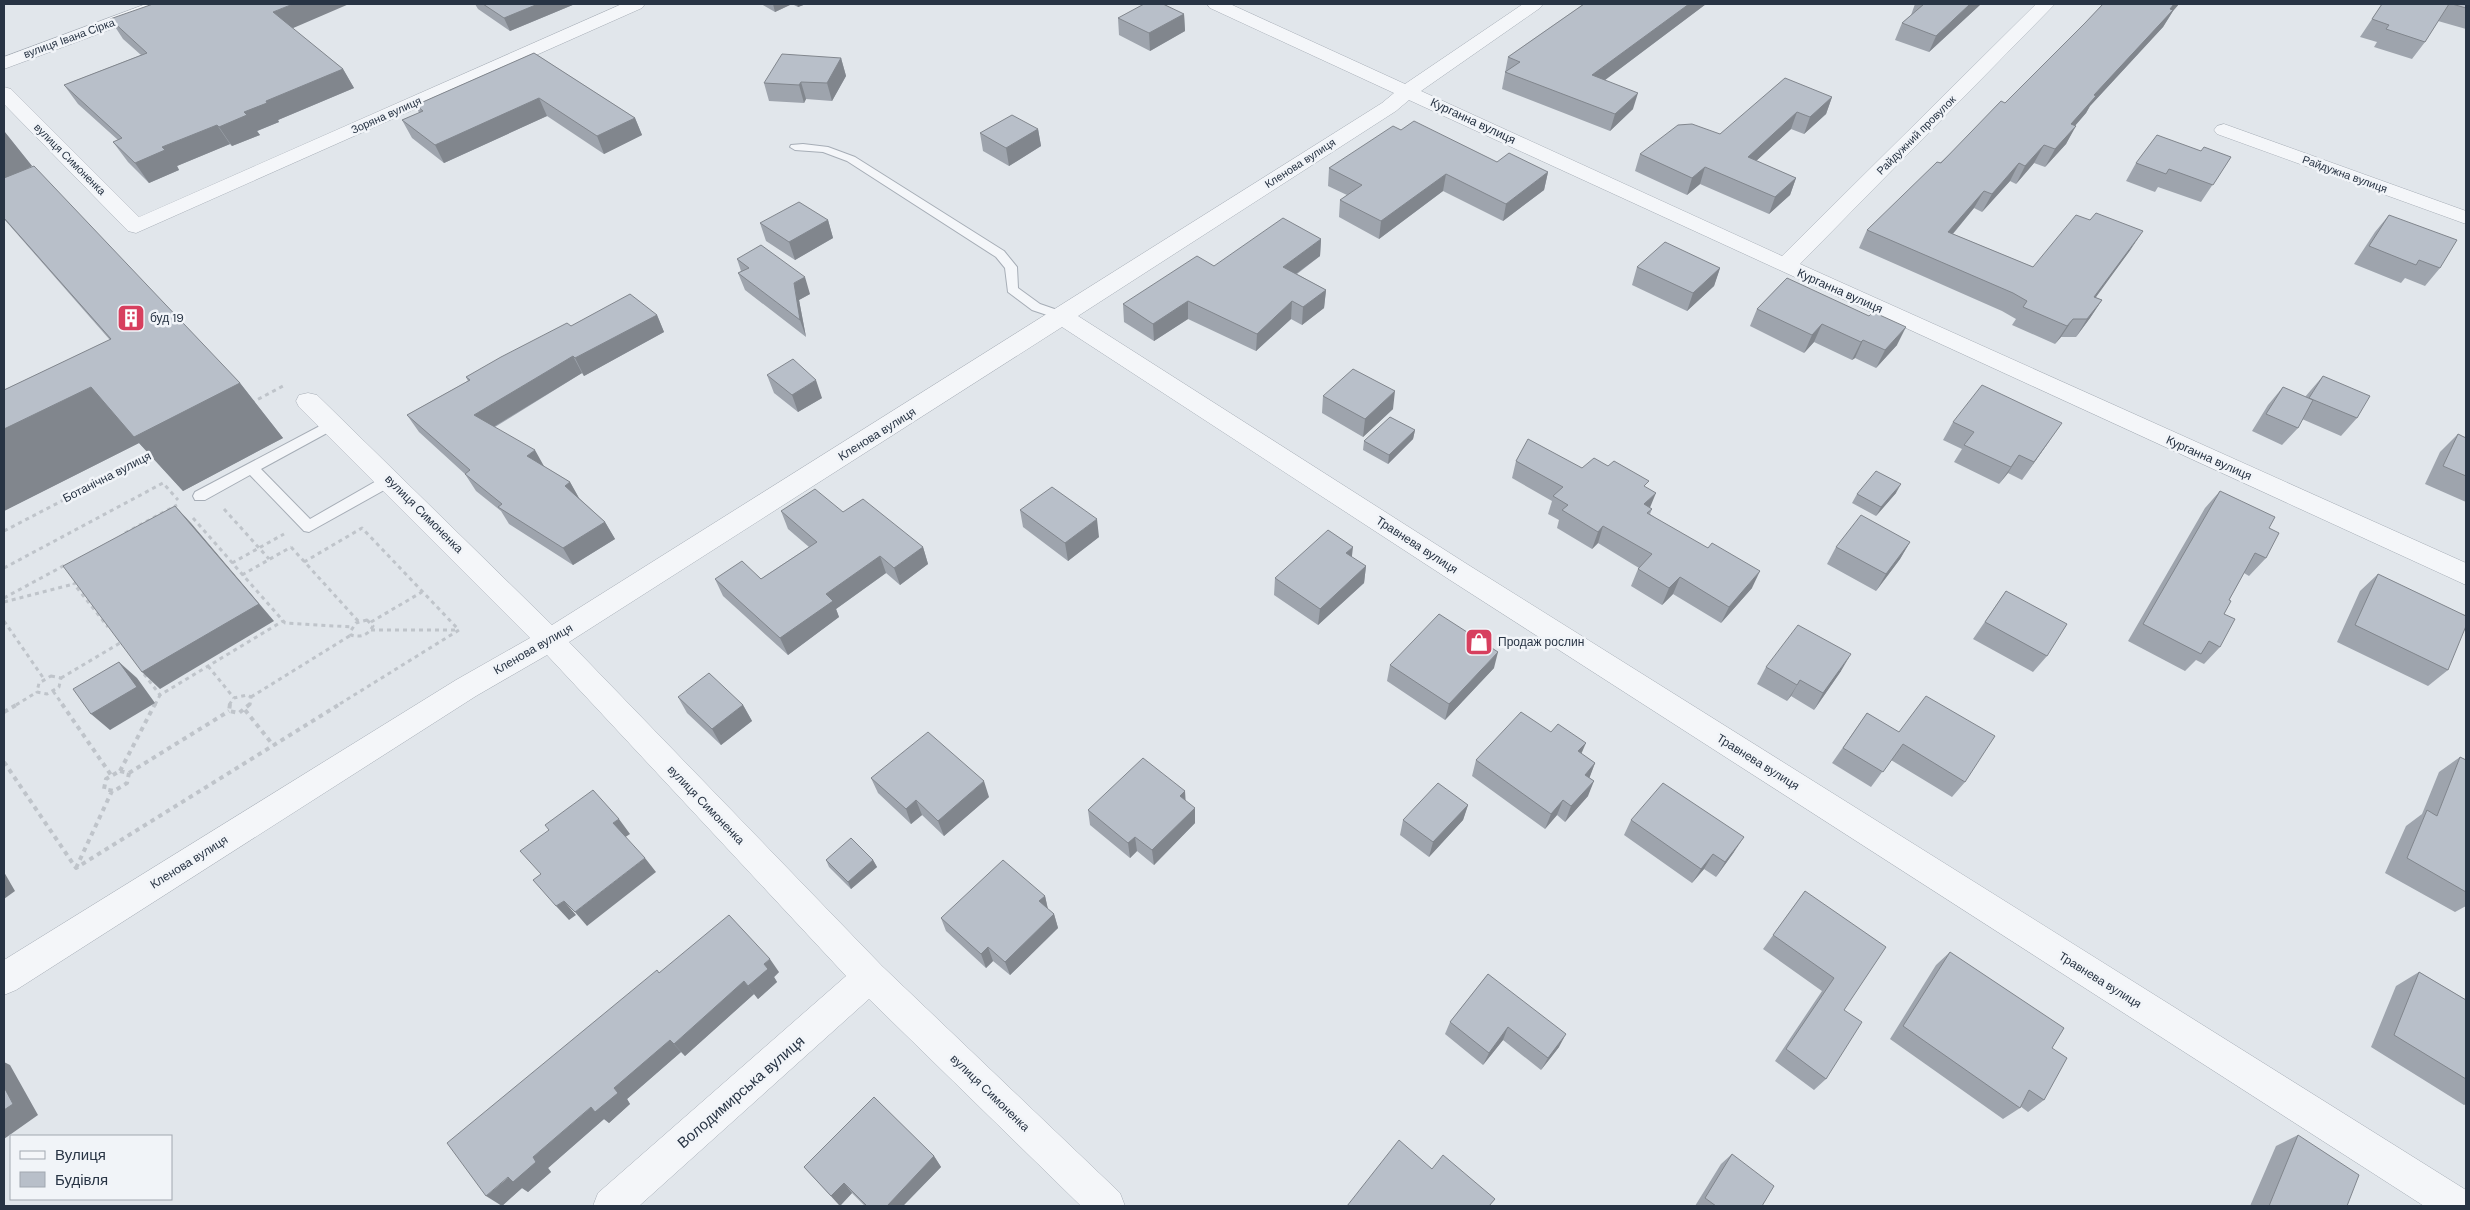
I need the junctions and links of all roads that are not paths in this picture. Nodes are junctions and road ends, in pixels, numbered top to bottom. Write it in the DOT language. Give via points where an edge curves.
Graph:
graph roads {
  1 [pos="162,4"];
  2 [pos="636,4"];
  3 [pos="1216,4"];
  4 [pos="1534,4"];
  5 [pos="2046,4"];
  6 [pos="4,63"];
  7 [pos="1408,90"];
  8 [pos="4,93"];
  9 [pos="2224,130"];
  10 [pos="795,148"];
  11 [pos="2466,218"];
  12 [pos="136,226"];
  13 [pos="1785,266"];
  14 [pos="1062,316"];
  15 [pos="300,392"];
  16 [pos="333,424"];
  17 [pos="252,468"];
  18 [pos="390,480"];
  19 [pos="204,494"];
  20 [pos="2466,575"];
  21 [pos="549,639"];
  22 [pos="870,977"];
  23 [pos="4,979"];
  24 [pos="611,1206"];
  25 [pos="1107,1206"];
  26 [pos="2457,1206"];
  1 -- 6 [label="street, вулиця Івана Сірка"];
  2 -- 12 [label="street, Зоряна вулиця"];
  3 -- 7 [label="street, Курганна вулиця"];
  4 -- 7 [label="street, Кленова вулиця"];
  5 -- 13 [label="street, Райдужний провулок"];
  7 -- 13 [label="street, Курганна вулиця"];
  7 -- 14 [label="street, Кленова вулиця" via="1388,107"];
  8 -- 12 [label="street, вулиця Симоненка"];
  9 -- 11 [label="street, Райдужна вулиця"];
  10 -- 14 [label="lane" via="816,146 833,150 958,227 1000,254 1011,267 1012,289 1036,307"];
  13 -- 20 [label="street, Курганна вулиця"];
  14 -- 21 [label="street, Кленова вулиця"];
  14 -- 26 [label="street, Травнева вулиця" via="1460,573"];
  15 -- 16 [label="street, вулиця Симоненка"];
  16 -- 17 [label="lane"];
  16 -- 18 [label="street, вулиця Симоненка"];
  17 -- 18 [label="lane" via="306,525"];
  17 -- 19 [label="lane"];
  18 -- 21 [label="street, вулиця Симоненка"];
  21 -- 22 [label="street, вулиця Симоненка"];
  21 -- 23 [label="street, Кленова вулиця"];
  22 -- 24 [label="street, Володимирська вулиця"];
  22 -- 25 [label="street, вулиця Симоненка"];
}
